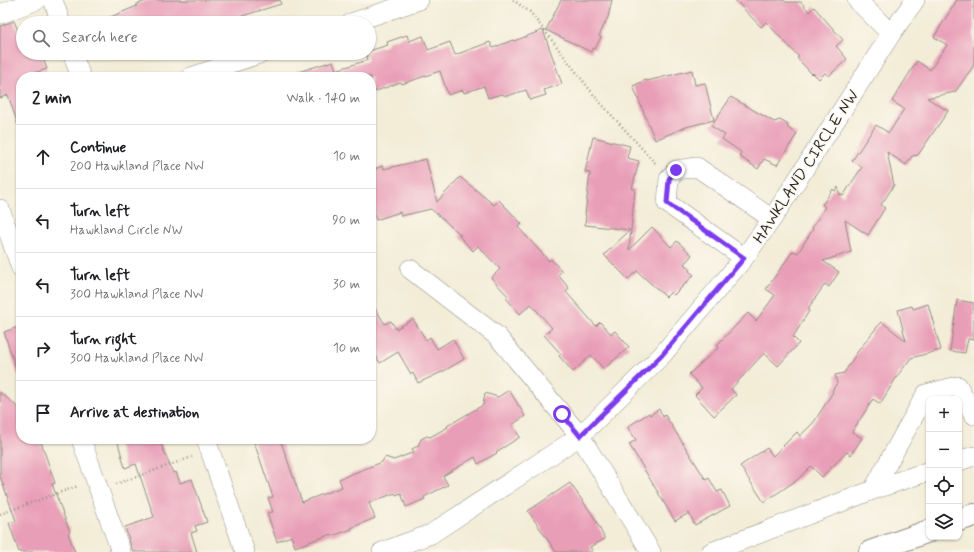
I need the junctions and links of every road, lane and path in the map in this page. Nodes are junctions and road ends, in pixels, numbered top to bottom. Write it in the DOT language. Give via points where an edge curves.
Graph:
graph roads {
  1 [pos="37,0"];
  2 [pos="53,0"];
  3 [pos="419,0"];
  4 [pos="513,0"];
  5 [pos="857,0"];
  6 [pos="914,0"];
  7 [pos="0,14"];
  8 [pos="59,16"];
  9 [pos="372,16"];
  10 [pos="891,34"];
  11 [pos="75,60"];
  12 [pos="241,60"];
  13 [pos="79,72"];
  14 [pos="206,72"];
  15 [pos="669,179"];
  16 [pos="0,209"];
  17 [pos="772,219"];
  18 [pos="16,254"];
  19 [pos="744,258"];
  20 [pos="410,269"];
  21 [pos="974,415"];
  22 [pos="580,436"];
  23 [pos="83,444"];
  24 [pos="208,444"];
  25 [pos="195,456"];
  26 [pos="974,456"];
  27 [pos="962,460"];
  28 [pos="926,472"];
  29 [pos="98,485"];
  30 [pos="873,490"];
  31 [pos="0,514"];
  32 [pos="974,515"];
  33 [pos="962,519"];
  34 [pos="926,532"];
  35 [pos="121,552"];
  36 [pos="245,552"];
  37 [pos="382,552"];
  38 [pos="651,552"];
  39 [pos="711,552"];
  40 [pos="870,552"];
  1 -- 7 [label="street"];
  2 -- 8 [label="street"];
  3 -- 9 [label="street"];
  4 -- 15 [label="path" via="530,12 597,99"];
  5 -- 10 [label="street"];
  6 -- 10 [label="street, HAWKLAND CIRCLE NW"];
  10 -- 17 [label="street, HAWKLAND CIRCLE NW"];
  11 -- 13 [label="street"];
  12 -- 14 [label="street"];
  15 -- 17 [label="street" via="676,170 697,167"];
  15 -- 19 [label="street" via="667,203"];
  16 -- 18 [label="street"];
  17 -- 19 [label="street, HAWKLAND CIRCLE NW"];
  19 -- 22 [label="street, HAWKLAND CIRCLE NW" via="662,355"];
  20 -- 22 [label="street" via="497,336"];
  21 -- 30 [label="street" via="958,386 926,394"];
  22 -- 37 [label="street, HAWKLAND CIRCLE NW" via="431,534"];
  22 -- 38 [label="street"];
  23 -- 29 [label="street"];
  24 -- 36 [label="street"];
  25 -- 29 [label="path"];
  26 -- 27 [label="street"];
  28 -- 30 [label="street"];
  29 -- 31 [label="path"];
  29 -- 35 [label="street"];
  30 -- 39 [label="street"];
  32 -- 33 [label="main road"];
  34 -- 40 [label="main road"];
}
